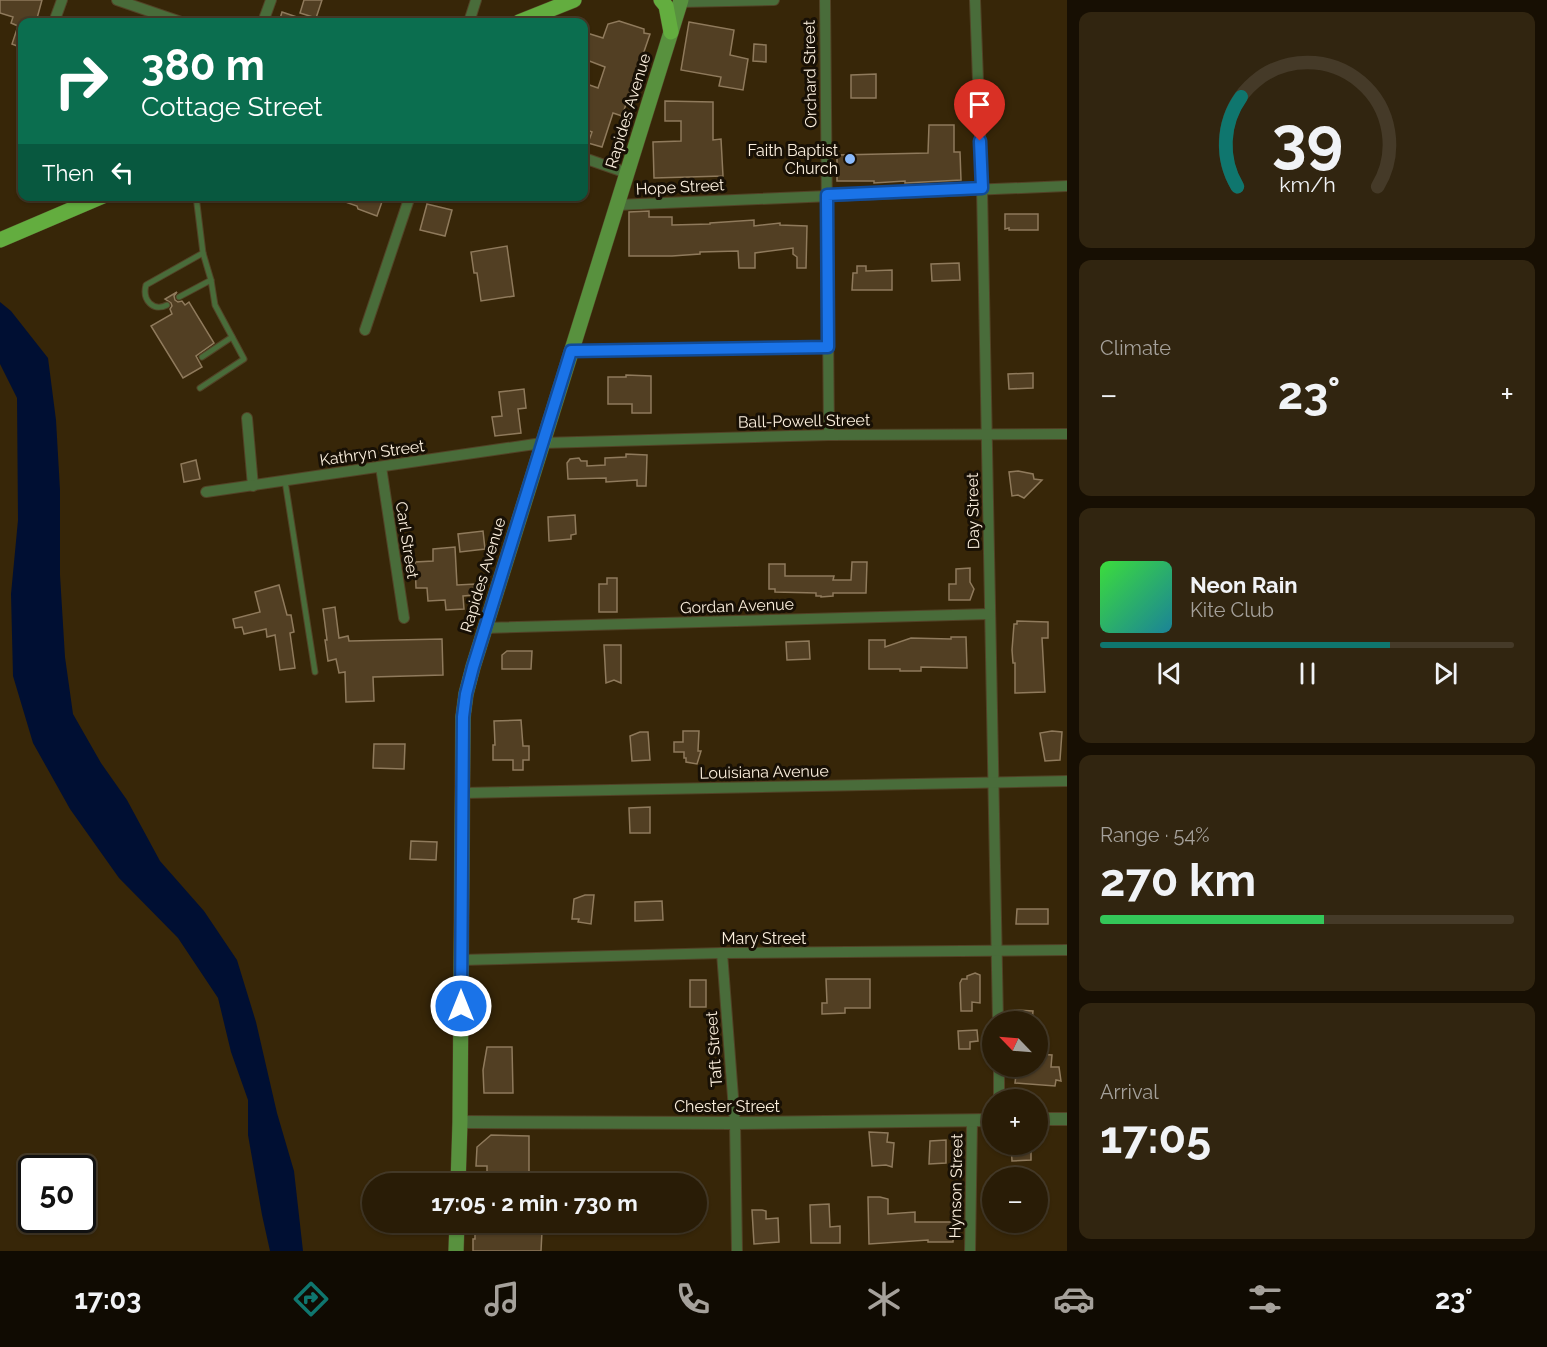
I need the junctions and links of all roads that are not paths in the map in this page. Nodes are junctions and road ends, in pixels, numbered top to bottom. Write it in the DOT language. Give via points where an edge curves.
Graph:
graph roads {
  1 [pos="62,0"];
  2 [pos="117,0"];
  3 [pos="271,0"];
  4 [pos="476,0"];
  5 [pos="574,0"];
  6 [pos="661,0"];
  7 [pos="774,0"];
  8 [pos="825,0"];
  9 [pos="975,0"];
  10 [pos="681,1"];
  11 [pos="55,18"];
  12 [pos="170,18"];
  13 [pos="264,18"];
  14 [pos="470,18"];
  15 [pos="529,18"];
  16 [pos="671,32"];
  17 [pos="588,159"];
  18 [pos="627,173"];
  19 [pos="1067,186"];
  20 [pos="982,188"];
  21 [pos="827,195"];
  22 [pos="91,201"];
  23 [pos="197,201"];
  24 [pos="408,201"];
  25 [pos="617,205"];
  26 [pos="0,240"];
  27 [pos="203,253"];
  28 [pos="211,280"];
  29 [pos="179,297"];
  30 [pos="168,305"];
  31 [pos="365,330"];
  32 [pos="232,337"];
  33 [pos="828,347"];
  34 [pos="571,351"];
  35 [pos="202,357"];
  36 [pos="200,388"];
  37 [pos="247,418"];
  38 [pos="1067,434"];
  39 [pos="829,435"];
  40 [pos="986,435"];
  41 [pos="542,443"];
  42 [pos="381,467"];
  43 [pos="285,481"];
  44 [pos="253,486"];
  45 [pos="206,492"];
  46 [pos="990,614"];
  47 [pos="404,618"];
  48 [pos="486,628"];
  49 [pos="315,672"];
  50 [pos="1067,781"];
  51 [pos="993,782"];
  52 [pos="462,793"];
  53 [pos="1067,950"];
  54 [pos="996,951"];
  55 [pos="722,953"];
  56 [pos="461,960"];
  57 [pos="998,1011"];
  58 [pos="1048,1119"];
  59 [pos="1067,1119"];
  60 [pos="972,1121"];
  61 [pos="982,1121"];
  62 [pos="460,1122"];
  63 [pos="735,1123"];
  64 [pos="458,1173"];
  65 [pos="457,1233"];
  66 [pos="456,1251"];
  67 [pos="737,1251"];
  68 [pos="970,1251"];
  1 -- 11 [label="street"];
  2 -- 12 [label="street"];
  3 -- 13 [label="street"];
  4 -- 14 [label="street"];
  5 -- 15 [label="main road"];
  6 -- 16 [label="main road"];
  7 -- 10 [label="street"];
  8 -- 21 [label="street, Orchard Street"];
  9 -- 20 [label="street, Day Street"];
  10 -- 16 [label="main road, Rapides Avenue"];
  16 -- 18 [label="main road, Rapides Avenue"];
  17 -- 18 [label="street"];
  18 -- 25 [label="main road, Rapides Avenue"];
  19 -- 20 [label="street, Hope Street"];
  20 -- 21 [label="street, Hope Street"];
  20 -- 40 [label="street, Day Street"];
  21 -- 25 [label="street, Hope Street"];
  21 -- 33 [label="street, Orchard Street"];
  22 -- 26 [label="main road"];
  23 -- 27 [label="lane"];
  24 -- 31 [label="street"];
  25 -- 34 [label="main road, Rapides Avenue"];
  27 -- 28 [label="lane"];
  27 -- 30 [label="lane" via="146,285 151,305"];
  28 -- 29 [label="lane"];
  28 -- 32 [label="lane" via="215,305"];
  32 -- 35 [label="lane"];
  32 -- 36 [label="lane" via="244,359"];
  33 -- 34 [label="street"];
  33 -- 39 [label="street, Orchard Street"];
  34 -- 41 [label="main road, Rapides Avenue"];
  37 -- 44 [label="street"];
  38 -- 40 [label="street, Ball-Powell Street"];
  39 -- 40 [label="street, Ball-Powell Street"];
  39 -- 41 [label="street, Ball-Powell Street"];
  40 -- 46 [label="street, Day Street"];
  41 -- 42 [label="street, Kathryn Street"];
  41 -- 48 [label="main road, Rapides Avenue"];
  42 -- 43 [label="street, Kathryn Street"];
  42 -- 47 [label="street, Carl Street"];
  43 -- 44 [label="street, Kathryn Street"];
  43 -- 49 [label="lane"];
  44 -- 45 [label="street, Kathryn Street"];
  46 -- 48 [label="street, Gordan Avenue"];
  46 -- 51 [label="street, Day Street"];
  48 -- 52 [label="main road, Rapides Avenue" via="463,717"];
  50 -- 51 [label="street, Louisiana Avenue"];
  51 -- 52 [label="street, Louisiana Avenue"];
  51 -- 54 [label="street, Day Street"];
  52 -- 56 [label="main road, Rapides Avenue"];
  53 -- 54 [label="street, Mary Street"];
  54 -- 55 [label="street, Mary Street"];
  54 -- 57 [label="street, Day Street"];
  55 -- 56 [label="street, Mary Street"];
  55 -- 63 [label="street, Taft Street"];
  56 -- 62 [label="main road, Rapides Avenue"];
  58 -- 59 [label="street"];
  60 -- 61 [label="street, Chester Street"];
  60 -- 63 [label="street, Chester Street"];
  60 -- 68 [label="street, Hynson Street"];
  62 -- 63 [label="street, Chester Street"];
  62 -- 64 [label="main road, Rapides Avenue"];
  63 -- 67 [label="street, Taft Street"];
  65 -- 66 [label="main road"];
}
